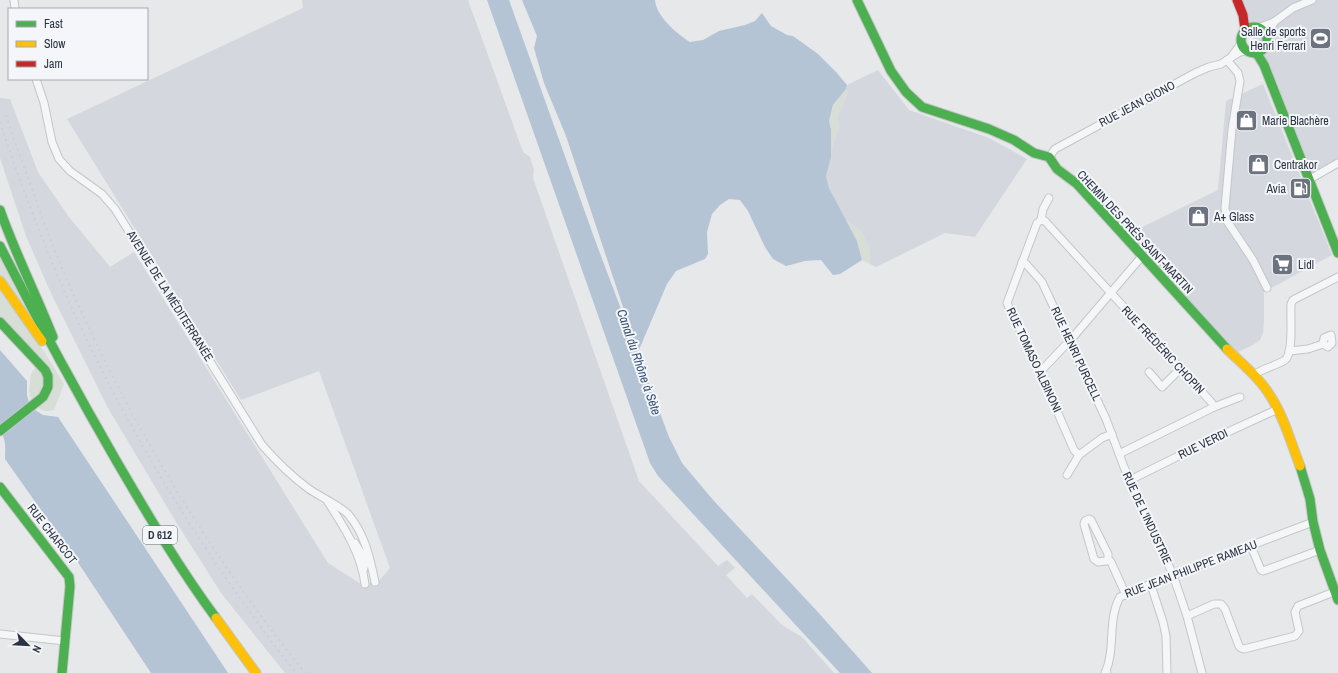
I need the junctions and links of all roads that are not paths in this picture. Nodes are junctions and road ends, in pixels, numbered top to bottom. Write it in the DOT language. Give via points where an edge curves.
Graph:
graph roads {
  1 [pos="857,0"];
  2 [pos="1237,0"];
  3 [pos="1241,0"];
  4 [pos="1312,0"];
  5 [pos="1274,22"];
  6 [pos="1253,28"];
  7 [pos="1267,37"];
  8 [pos="1244,46"];
  9 [pos="1260,51"];
  10 [pos="1229,59"];
  11 [pos="36,80"];
  12 [pos="1049,157"];
  13 [pos="1338,163"];
  14 [pos="1310,179"];
  15 [pos="1049,198"];
  16 [pos="0,210"];
  17 [pos="1041,220"];
  18 [pos="1335,235"];
  19 [pos="0,246"];
  20 [pos="1338,253"];
  21 [pos="1143,256"];
  22 [pos="1022,262"];
  23 [pos="1338,278"];
  24 [pos="0,281"];
  25 [pos="1267,288"];
  26 [pos="1112,292"];
  27 [pos="0,322"];
  28 [pos="1070,341"];
  29 [pos="1323,344"];
  30 [pos="1290,351"];
  31 [pos="1181,368"];
  32 [pos="1040,372"];
  33 [pos="1149,372"];
  34 [pos="1254,375"];
  35 [pos="75,389"];
  36 [pos="1240,396"];
  37 [pos="1214,407"];
  38 [pos="1278,409"];
  39 [pos="0,431"];
  40 [pos="1112,434"];
  41 [pos="1119,454"];
  42 [pos="1079,455"];
  43 [pos="1067,475"];
  44 [pos="1130,480"];
  45 [pos="0,487"];
  46 [pos="328,502"];
  47 [pos="1313,522"];
  48 [pos="350,537"];
  49 [pos="1251,546"];
  50 [pos="1320,550"];
  51 [pos="1108,559"];
  52 [pos="368,561"];
  53 [pos="364,572"];
  54 [pos="1173,575"];
  55 [pos="375,582"];
  56 [pos="365,584"];
  57 [pos="1151,585"];
  58 [pos="1336,590"];
  59 [pos="1126,595"];
  60 [pos="1187,616"];
  61 [pos="0,634"];
  62 [pos="64,641"];
  63 [pos="62,673"];
  64 [pos="256,673"];
  65 [pos="1106,673"];
  66 [pos="1167,673"];
  67 [pos="1202,673"];
  1 -- 12 [label="main road" via="891,71 906,92 922,107 989,129 1014,140 1034,153"];
  2 -- 6 [label="main road" via="1243,15"];
  3 -- 6 [label="main road"];
  4 -- 5 [label="street" via="1293,8"];
  5 -- 6 [label="street"];
  5 -- 7 [label="street"];
  6 -- 7 [label="main road" via="1265,33"];
  6 -- 8 [label="main road" via="1242,36"];
  7 -- 9 [label="main road" via="1266,45"];
  8 -- 9 [label="main road"];
  8 -- 10 [label="street"];
  9 -- 14 [label="main road"];
  10 -- 12 [label="street, RUE JEAN GIONO" via="1195,73 1055,149"];
  10 -- 25 [label="street" via="1240,81 1232,129 1225,208 1227,221 1253,260"];
  11 -- 46 [label="street, AVENUE DE LA MÉDITERRANÉE" via="52,142 59,159 70,171 102,194 115,209 262,445 281,466"];
  12 -- 21 [label="main road, CHEMIN DES PRÉS SAINT-MARTIN" via="1053,166 1077,184"];
  13 -- 14 [label="street"];
  14 -- 18 [label="main road"];
  15 -- 17 [label="street, RUE TOMASO ALBINONI"];
  16 -- 35 [label="main road"];
  17 -- 22 [label="street, RUE TOMASO ALBINONI" via="1037,222"];
  17 -- 26 [label="street"];
  18 -- 20 [label="main road"];
  19 -- 35 [label="main road, D 612"];
  21 -- 26 [label="street"];
  21 -- 34 [label="main road, CHEMIN DES PRÉS SAINT-MARTIN"];
  22 -- 28 [label="street, RUE HENRI PURCELL" via="1042,282"];
  22 -- 32 [label="street, RUE TOMASO ALBINONI" via="1007,303"];
  23 -- 30 [label="street" via="1293,300 1290,312"];
  24 -- 35 [label="main road"];
  26 -- 28 [label="street"];
  26 -- 31 [label="street, RUE FRÉDÉRIC CHOPIN" via="1141,327"];
  27 -- 39 [label="main road" via="48,376 48,387 43,397"];
  28 -- 32 [label="street"];
  28 -- 40 [label="street, RUE HENRI PURCELL"];
  29 -- 30 [label="street"];
  30 -- 34 [label="street" via="1284,360"];
  31 -- 33 [label="street" via="1162,387"];
  31 -- 37 [label="street, RUE FRÉDÉRIC CHOPIN"];
  32 -- 42 [label="street, RUE TOMASO ALBINONI" via="1074,450"];
  34 -- 38 [label="main road, CHEMIN DES PRÉS SAINT-MARTIN"];
  35 -- 64 [label="main road, D 612" via="153,524 213,615"];
  36 -- 37 [label="street"];
  37 -- 41 [label="street"];
  38 -- 44 [label="street, RUE VERDI"];
  38 -- 47 [label="main road, CHEMIN DES PRÉS SAINT-MARTIN" via="1300,466 1310,499"];
  40 -- 41 [label="street, RUE HENRI PURCELL"];
  40 -- 42 [label="street"];
  41 -- 44 [label="street, RUE DE L'INDUSTRIE"];
  42 -- 43 [label="street"];
  44 -- 54 [label="street, RUE DE L'INDUSTRIE"];
  45 -- 62 [label="main road, RUE CHARCOT" via="69,577"];
  46 -- 48 [label="street, AVENUE DE LA MÉDITERRANÉE"];
  46 -- 52 [label="street, AVENUE DE LA MÉDITERRANÉE" via="343,510 361,533 369,553"];
  47 -- 49 [label="street, RUE JEAN PHILIPPE RAMEAU"];
  47 -- 50 [label="main road, CHEMIN DES PRÉS SAINT-MARTIN"];
  48 -- 52 [label="street, AVENUE DE LA MÉDITERRANÉE"];
  48 -- 53 [label="street, AVENUE DE LA MÉDITERRANÉE"];
  49 -- 50 [label="street" via="1263,571"];
  49 -- 54 [label="street, RUE JEAN PHILIPPE RAMEAU"];
  50 -- 58 [label="main road, CHEMIN DES PRÉS SAINT-MARTIN"];
  51 -- 51 [label="street" via="1108,554 1089,519 1084,524 1094,559 1098,562"];
  51 -- 59 [label="street"];
  52 -- 53 [label="street, AVENUE DE LA MÉDITERRANÉE"];
  52 -- 55 [label="street, AVENUE DE LA MÉDITERRANÉE"];
  53 -- 56 [label="street, AVENUE DE LA MÉDITERRANÉE"];
  54 -- 57 [label="street, RUE JEAN PHILIPPE RAMEAU"];
  54 -- 60 [label="street, RUE DE L'INDUSTRIE"];
  57 -- 59 [label="street, RUE JEAN PHILIPPE RAMEAU"];
  57 -- 66 [label="street" via="1166,636"];
  58 -- 60 [label="street" via="1298,606 1294,612 1299,631 1295,636 1244,649 1239,646 1221,604 1214,604"];
  59 -- 65 [label="street, RUE JEAN PHILIPPE RAMEAU" via="1120,597 1117,602"];
  60 -- 67 [label="street, RUE DE L'INDUSTRIE"];
  61 -- 62 [label="street"];
  62 -- 63 [label="main road, RUE CHARCOT"];
}
